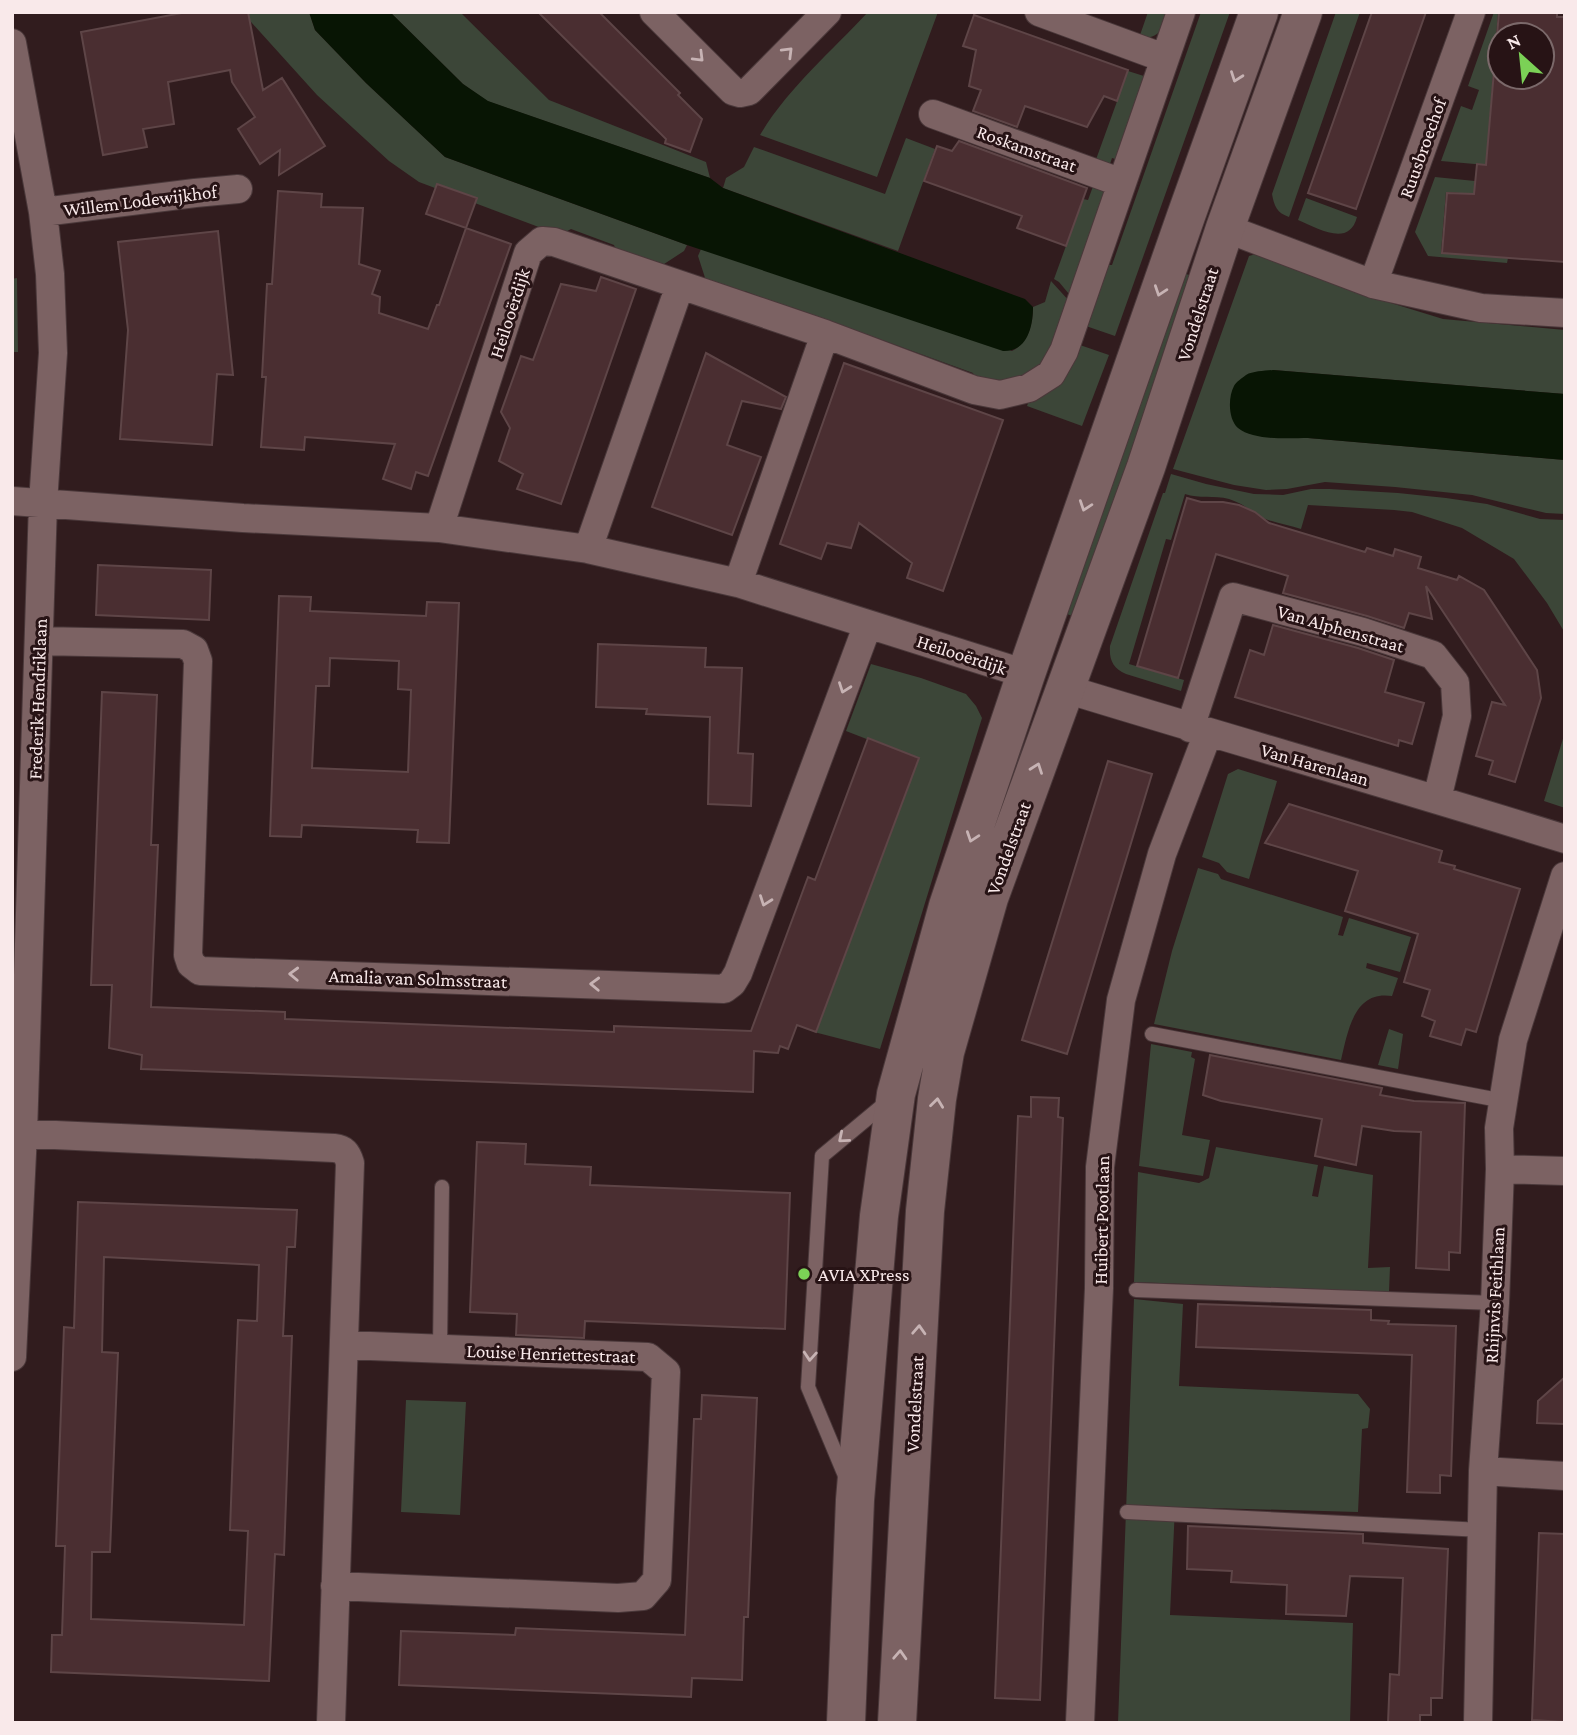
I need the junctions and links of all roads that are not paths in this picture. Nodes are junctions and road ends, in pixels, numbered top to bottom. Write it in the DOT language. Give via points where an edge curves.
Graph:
graph roads {
  1 [pos="654,12"];
  2 [pos="827,12"];
  3 [pos="1039,12"];
  4 [pos="1181,12"];
  5 [pos="1259,12"];
  6 [pos="1303,12"];
  7 [pos="1471,12"];
  8 [pos="12,43"];
  9 [pos="1164,58"];
  10 [pos="933,114"];
  11 [pos="1122,183"];
  12 [pos="238,189"];
  13 [pos="43,212"];
  14 [pos="1186,216"];
  15 [pos="1225,228"];
  16 [pos="1373,284"];
  17 [pos="680,285"];
  18 [pos="1565,313"];
  19 [pos="825,334"];
  20 [pos="12,501"];
  21 [pos="44,503"];
  22 [pos="439,528"];
  23 [pos="588,549"];
  24 [pos="738,583"];
  25 [pos="868,624"];
  26 [pos="39,642"];
  27 [pos="1026,674"];
  28 [pos="1066,689"];
  29 [pos="1199,730"];
  30 [pos="1437,799"];
  31 [pos="1565,839"];
  32 [pos="22,843"];
  33 [pos="1565,876"];
  34 [pos="1152,1034"];
  35 [pos="896,1094"];
  36 [pos="1504,1101"];
  37 [pos="17,1133"];
  38 [pos="1500,1168"];
  39 [pos="1565,1171"];
  40 [pos="442,1187"];
  41 [pos="14,1280"];
  42 [pos="1136,1290"];
  43 [pos="1495,1303"];
  44 [pos="345,1345"];
  45 [pos="440,1349"];
  46 [pos="12,1357"];
  47 [pos="1483,1471"];
  48 [pos="1565,1476"];
  49 [pos="855,1500"];
  50 [pos="1127,1512"];
  51 [pos="1482,1530"];
  52 [pos="335,1586"];
  53 [pos="331,1723"];
  54 [pos="846,1723"];
  55 [pos="897,1723"];
  56 [pos="1080,1723"];
  57 [pos="1478,1723"];
  1 -- 2 [label="street, one-way" via="740,93 749,91"];
  3 -- 9 [label="street"];
  4 -- 9 [label="street"];
  5 -- 14 [label="street, Vondelstraat, one-way"];
  6 -- 15 [label="street, Vondelstraat"];
  7 -- 16 [label="street, Ruusbroechof"];
  8 -- 13 [label="street, Frederik Hendriklaan"];
  9 -- 11 [label="street"];
  10 -- 11 [label="street, Roskamstraat"];
  11 -- 19 [label="street, Heilooërdijk" via="1063,351 1051,374 1029,388 1000,395 974,390"];
  12 -- 13 [label="street, Willem Lodewijkhof"];
  13 -- 21 [label="street, Frederik Hendriklaan" via="53,353"];
  14 -- 15 [label="street"];
  14 -- 27 [label="street, Vondelstraat, one-way"];
  15 -- 16 [label="street"];
  15 -- 28 [label="street, Vondelstraat"];
  16 -- 18 [label="street" via="1481,308"];
  17 -- 19 [label="street, Heilooërdijk"];
  17 -- 22 [label="street, Heilooërdijk" via="554,242 542,241 528,253"];
  17 -- 23 [label="street"];
  19 -- 24 [label="street"];
  20 -- 21 [label="street, Heilooërdijk"];
  21 -- 22 [label="street, Heilooërdijk"];
  21 -- 26 [label="street, Frederik Hendriklaan"];
  22 -- 23 [label="street, Heilooërdijk"];
  23 -- 24 [label="street, Heilooërdijk"];
  24 -- 25 [label="street, Heilooërdijk"];
  25 -- 26 [label="street, Amalia van Solmsstraat, one-way" via="738,974 724,989 200,971 187,955 198,661 194,650 183,644"];
  25 -- 27 [label="street, Heilooërdijk"];
  26 -- 32 [label="street, Frederik Hendriklaan"];
  27 -- 28 [label="street"];
  27 -- 35 [label="street, Vondelstraat, one-way" via="948,906"];
  28 -- 29 [label="street, Van Harenlaan"];
  55 -- 28 [label="street, Vondelstraat, one-way" via="925,1210 937,1099 945,1052 989,898"];
  29 -- 30 [label="street, Van Harenlaan"];
  29 -- 30 [label="street, Van Alphenstraat" via="1233,597 1363,632 1433,655 1455,683 1457,716"];
  29 -- 56 [label="street, Huibert Pootlaan" via="1121,1000 1100,1167"];
  30 -- 31 [label="street, Van Harenlaan"];
  32 -- 37 [label="street, Frederik Hendriklaan"];
  33 -- 36 [label="street, Rhijnvis Feithlaan" via="1513,1040"];
  34 -- 36 [label="lane"];
  35 -- 49 [label="street, Vondelstraat" via="879,1216"];
  35 -- 49 [label="lane, one-way" via="822,1156 808,1387"];
  36 -- 38 [label="street, Rhijnvis Feithlaan"];
  37 -- 41 [label="street, Frederik Hendriklaan"];
  37 -- 44 [label="street" via="345,1151 350,1163"];
  38 -- 39 [label="street"];
  38 -- 43 [label="street, Rhijnvis Feithlaan"];
  40 -- 45 [label="lane"];
  41 -- 46 [label="street, Frederik Hendriklaan"];
  42 -- 43 [label="lane"];
  43 -- 47 [label="street, Rhijnvis Feithlaan"];
  44 -- 45 [label="street, Louise Henriettestraat"];
  44 -- 52 [label="street"];
  45 -- 52 [label="street, Louise Henriettestraat" via="648,1357 666,1373 657,1580 643,1596 618,1598"];
  47 -- 48 [label="street"];
  47 -- 51 [label="street, Rhijnvis Feithlaan"];
  49 -- 54 [label="street, Vondelstraat"];
  50 -- 51 [label="lane"];
  51 -- 57 [label="street, Rhijnvis Feithlaan"];
  52 -- 53 [label="street"];
}
